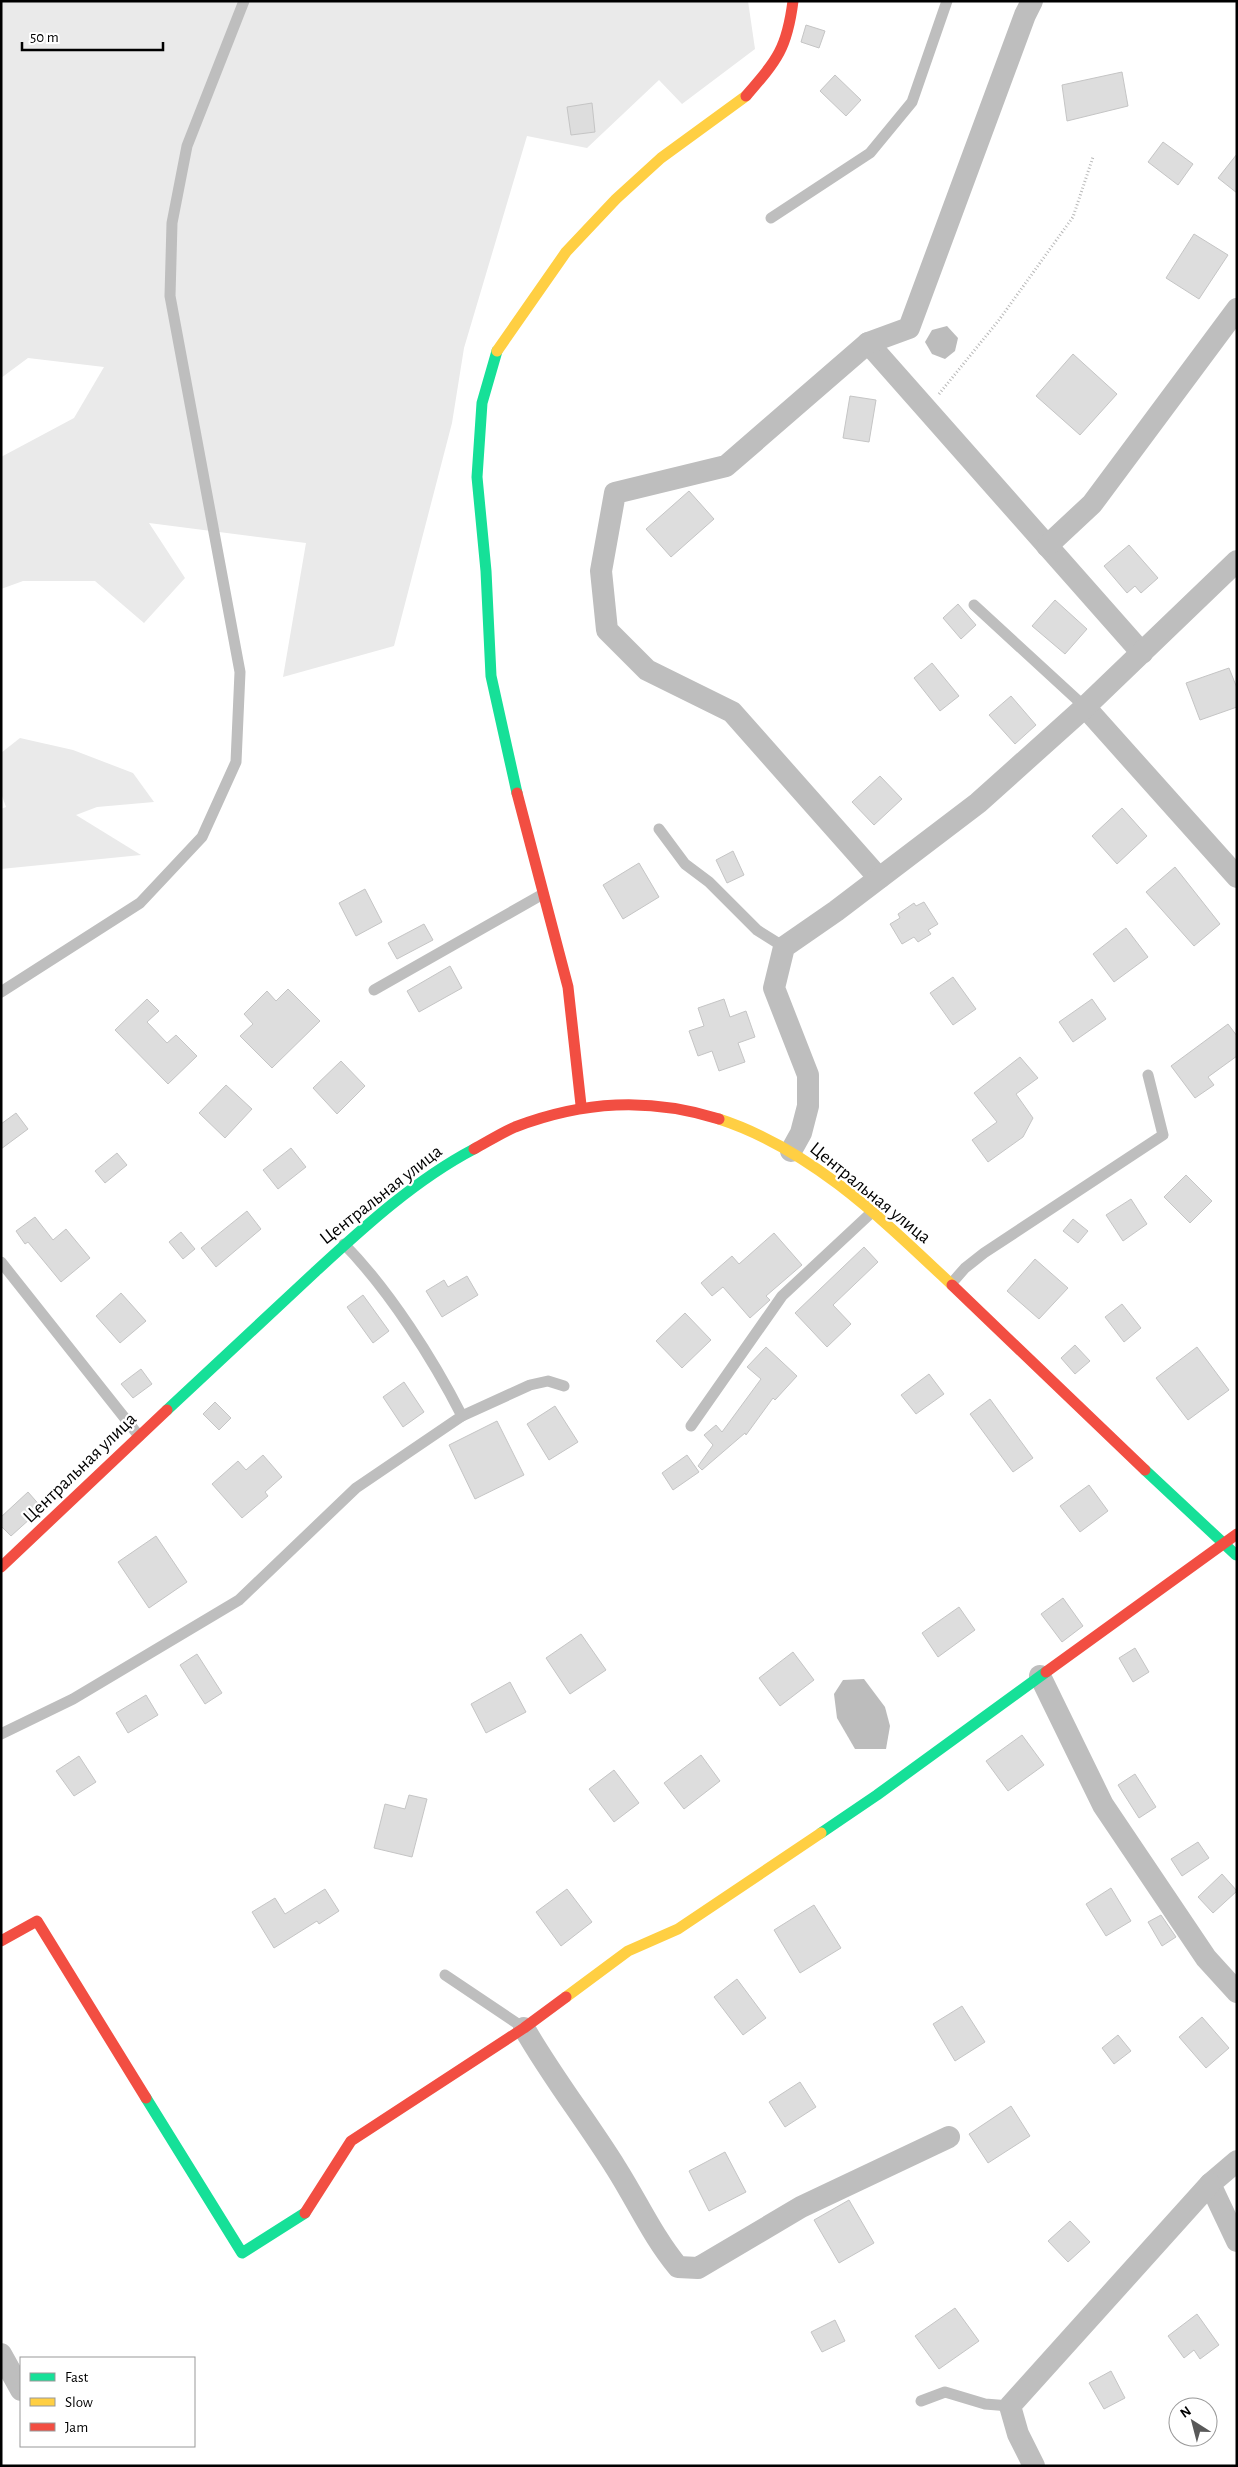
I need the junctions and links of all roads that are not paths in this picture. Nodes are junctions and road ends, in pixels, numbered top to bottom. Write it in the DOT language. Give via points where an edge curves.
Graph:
graph roads {
  1 [pos="244,1"];
  2 [pos="793,1"];
  3 [pos="947,1"];
  4 [pos="1032,1"];
  5 [pos="771,218"];
  6 [pos="1237,309"];
  7 [pos="868,344"];
  8 [pos="1047,546"];
  9 [pos="1237,561"];
  10 [pos="974,605"];
  11 [pos="1142,654"];
  12 [pos="1085,707"];
  13 [pos="659,829"];
  14 [pos="1237,877"];
  15 [pos="879,878"];
  16 [pos="543,894"];
  17 [pos="784,947"];
  18 [pos="374,990"];
  19 [pos="1,992"];
  20 [pos="1148,1075"];
  21 [pos="581,1105"];
  22 [pos="791,1151"];
  23 [pos="871,1213"];
  24 [pos="344,1244"];
  25 [pos="1,1262"];
  26 [pos="951,1284"];
  27 [pos="564,1386"];
  28 [pos="462,1416"];
  29 [pos="691,1426"];
  30 [pos="138,1436"];
  31 [pos="1237,1534"];
  32 [pos="1223,1544"];
  33 [pos="1237,1556"];
  34 [pos="3,1563"];
  35 [pos="1040,1676"];
  36 [pos="1,1734"];
  37 [pos="1,1941"];
  38 [pos="445,1975"];
  39 [pos="1237,1992"];
  40 [pos="524,2028"];
  41 [pos="948,2137"];
  42 [pos="1237,2161"];
  43 [pos="1210,2184"];
  44 [pos="1237,2241"];
  45 [pos="1,2354"];
  46 [pos="20,2388"];
  47 [pos="921,2401"];
  48 [pos="1010,2406"];
  49 [pos="1034,2466"];
  1 -- 19 [label="lane" via="187,146 172,223 170,296 240,672 236,762 202,836 140,903"];
  2 -- 16 [label="street" via="789,31 776,61 744,98 661,158 616,199 566,252 494,355 482,403 477,477 491,676"];
  3 -- 5 [label="lane" via="912,102 870,154"];
  4 -- 7 [label="street" via="909,328"];
  6 -- 8 [label="street" via="1092,504"];
  7 -- 8 [label="street"];
  7 -- 15 [label="street" via="726,466 615,494 601,572 607,630 647,670 732,712"];
  8 -- 11 [label="street"];
  9 -- 11 [label="street"];
  10 -- 12 [label="lane"];
  11 -- 12 [label="street"];
  12 -- 14 [label="street"];
  12 -- 15 [label="street" via="978,803"];
  13 -- 17 [label="lane" via="685,864 709,882 757,930"];
  15 -- 17 [label="street"];
  16 -- 18 [label="lane"];
  16 -- 21 [label="street" via="568,987"];
  17 -- 22 [label="street" via="774,988 808,1076 808,1106 801,1133"];
  20 -- 26 [label="lane" via="1163,1135 984,1253"];
  21 -- 22 [label="street, Центральная улица" via="629,1102 683,1107 731,1122"];
  21 -- 24 [label="street, Центральная улица" via="520,1123 477,1144 420,1182"];
  22 -- 23 [label="street, Центральная улица"];
  23 -- 26 [label="street, Центральная улица"];
  23 -- 29 [label="lane" via="782,1296"];
  24 -- 28 [label="lane" via="378,1284 443,1380"];
  24 -- 30 [label="street, Центральная улица"];
  25 -- 30 [label="lane"];
  26 -- 32 [label="street, Центральная улица"];
  27 -- 28 [label="lane" via="548,1381 530,1385"];
  28 -- 36 [label="lane" via="356,1488 239,1600 73,1699"];
  30 -- 34 [label="street, Центральная улица"];
  31 -- 32 [label="street"];
  32 -- 33 [label="street, Центральная улица"];
  32 -- 35 [label="street"];
  35 -- 39 [label="street" via="1103,1805 1206,1958"];
  35 -- 40 [label="street" via="877,1795 678,1929 628,1951"];
  37 -- 40 [label="street" via="37,1921 242,2253 305,2214 351,2141"];
  38 -- 40 [label="lane"];
  40 -- 41 [label="street" via="548,2070 616,2168 662,2248 678,2267 698,2268 801,2207"];
  42 -- 43 [label="street"];
  43 -- 44 [label="street"];
  43 -- 48 [label="street"];
  45 -- 46 [label="street"];
  47 -- 48 [label="lane" via="944,2392 986,2404"];
  48 -- 49 [label="street" via="1018,2434"];
}
